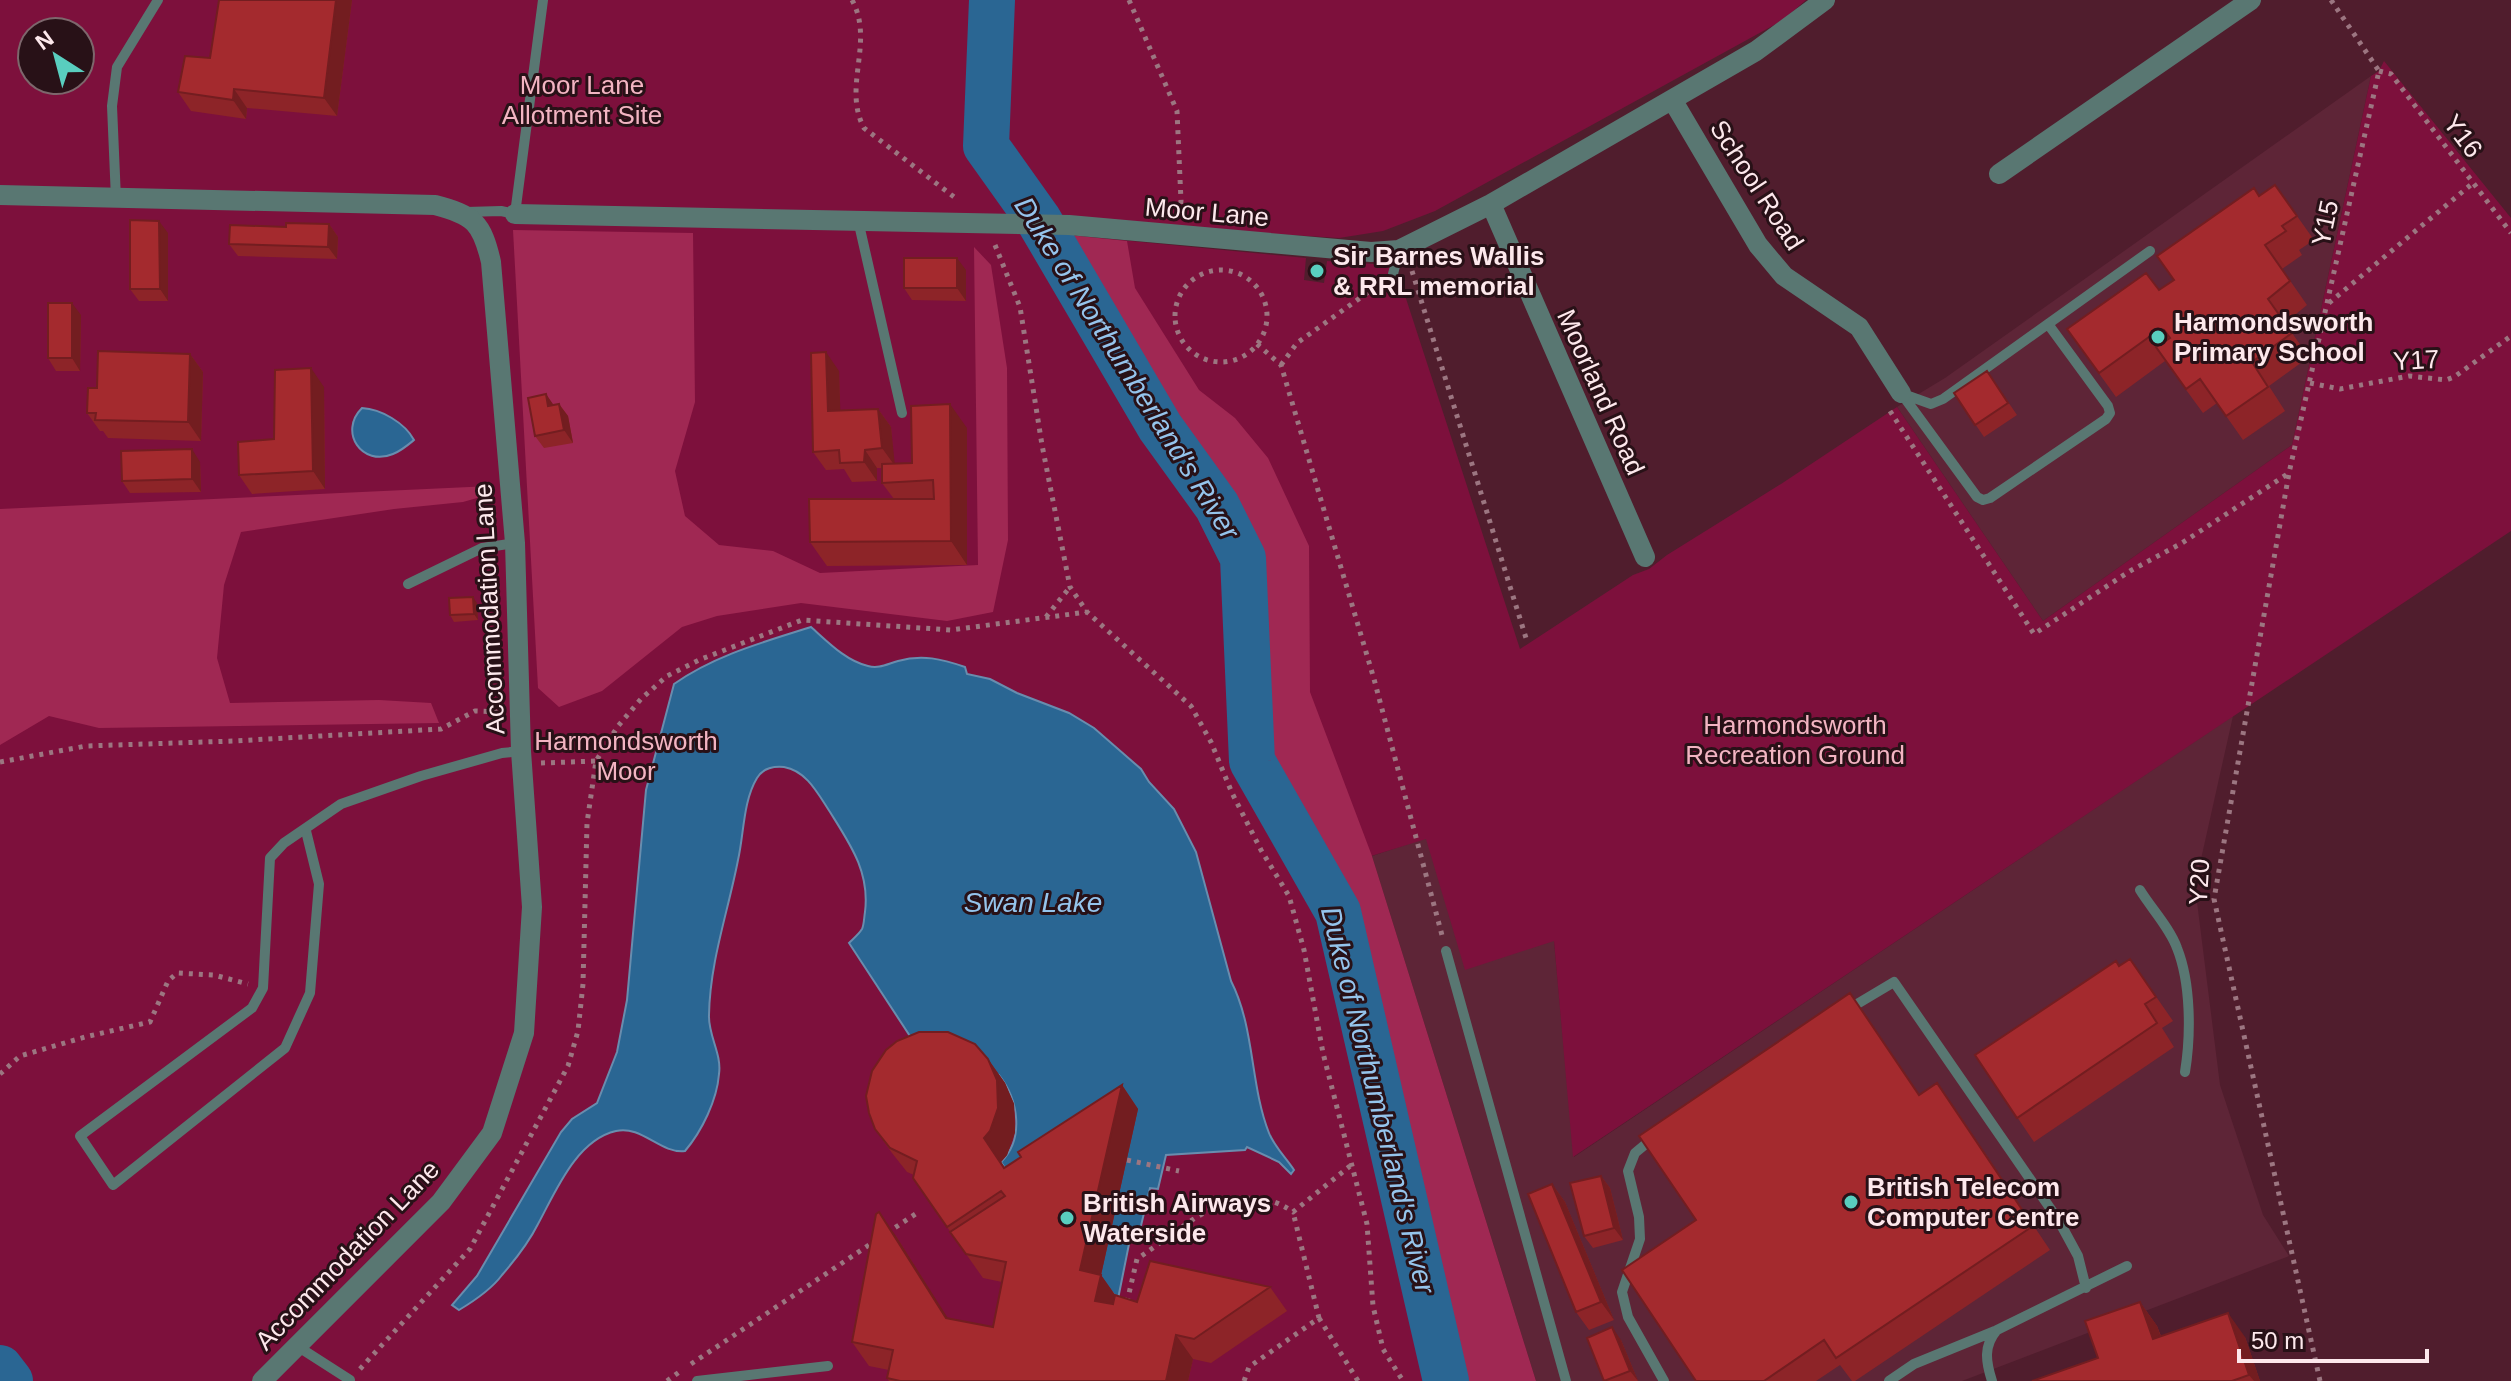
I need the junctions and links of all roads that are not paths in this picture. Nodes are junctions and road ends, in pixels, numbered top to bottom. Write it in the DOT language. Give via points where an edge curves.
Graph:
graph roads {
  1 [pos="158,0"];
  2 [pos="543,0"];
  3 [pos="1825,0"];
  4 [pos="2251,0"];
  5 [pos="1673,101"];
  6 [pos="1999,174"];
  7 [pos="0,195"];
  8 [pos="116,199"];
  9 [pos="1491,204"];
  10 [pos="460,212"];
  11 [pos="515,214"];
  12 [pos="858,220"];
  13 [pos="1402,248"];
  14 [pos="2150,251"];
  15 [pos="1393,274"];
  16 [pos="2048,324"];
  17 [pos="1901,393"];
  18 [pos="902,413"];
  19 [pos="515,543"];
  20 [pos="1645,557"];
  21 [pos="408,584"];
  22 [pos="529,750"];
  23 [pos="306,831"];
  24 [pos="2140,890"];
  25 [pos="1446,951"];
  26 [pos="1836,1017"];
  27 [pos="2185,1072"];
  28 [pos="1660,1133"];
  29 [pos="2127,1266"];
  30 [pos="2086,1288"];
  31 [pos="1997,1330"];
  32 [pos="297,1346"];
  33 [pos="828,1366"];
  34 [pos="350,1380"];
  35 [pos="262,1381"];
  36 [pos="697,1381"];
  37 [pos="1566,1381"];
  38 [pos="1664,1381"];
  39 [pos="1889,1381"];
  40 [pos="1992,1381"];
  1 -- 8 [label="lane" via="117,67 112,106"];
  2 -- 11 [label="lane"];
  3 -- 5 [label="street, Moor Lane" via="1756,51"];
  4 -- 6 [label="street"];
  5 -- 9 [label="street, Moor Lane"];
  5 -- 17 [label="street, School Road" via="1758,245 1784,276 1859,327"];
  7 -- 8 [label="street"];
  8 -- 10 [label="street" via="435,205"];
  9 -- 13 [label="street, Moor Lane"];
  9 -- 20 [label="street, Moorland Road"];
  10 -- 11 [label="lane"];
  10 -- 19 [label="street, Accommodation Lane" via="479,226 491,262"];
  11 -- 12 [label="street, Moor Lane"];
  12 -- 13 [label="street, Moor Lane" via="1069,225 1371,252"];
  12 -- 18 [label="lane"];
  13 -- 15 [label="lane"];
  14 -- 16 [label="lane"];
  16 -- 17 [label="lane" via="1938,402 1919,402"];
  16 -- 17 [label="lane" via="2110,413 1990,498 1977,497"];
  19 -- 21 [label="lane" via="482,548"];
  19 -- 22 [label="street, Accommodation Lane" via="521,712"];
  22 -- 23 [label="lane" via="421,776 341,804"];
  22 -- 32 [label="street, Accommodation Lane" via="532,907 524,1033 492,1133 441,1202"];
  23 -- 23 [label="lane" via="270,858 263,988 252,1008 80,1136 113,1185 285,1048 310,993 319,884"];
  24 -- 27 [label="lane" via="2177,947 2188,999"];
  25 -- 37 [label="lane"];
  26 -- 30 [label="lane" via="1894,982 2059,1221 2078,1256"];
  28 -- 38 [label="lane" via="1631,1161 1629,1179 1640,1239 1622,1292 1628,1317"];
  29 -- 30 [label="lane"];
  30 -- 31 [label="lane"];
  31 -- 39 [label="lane" via="1914,1364"];
  31 -- 40 [label="lane" via="1986,1350"];
  32 -- 34 [label="lane"];
  32 -- 35 [label="street, Accommodation Lane"];
  33 -- 36 [label="lane"];
}
